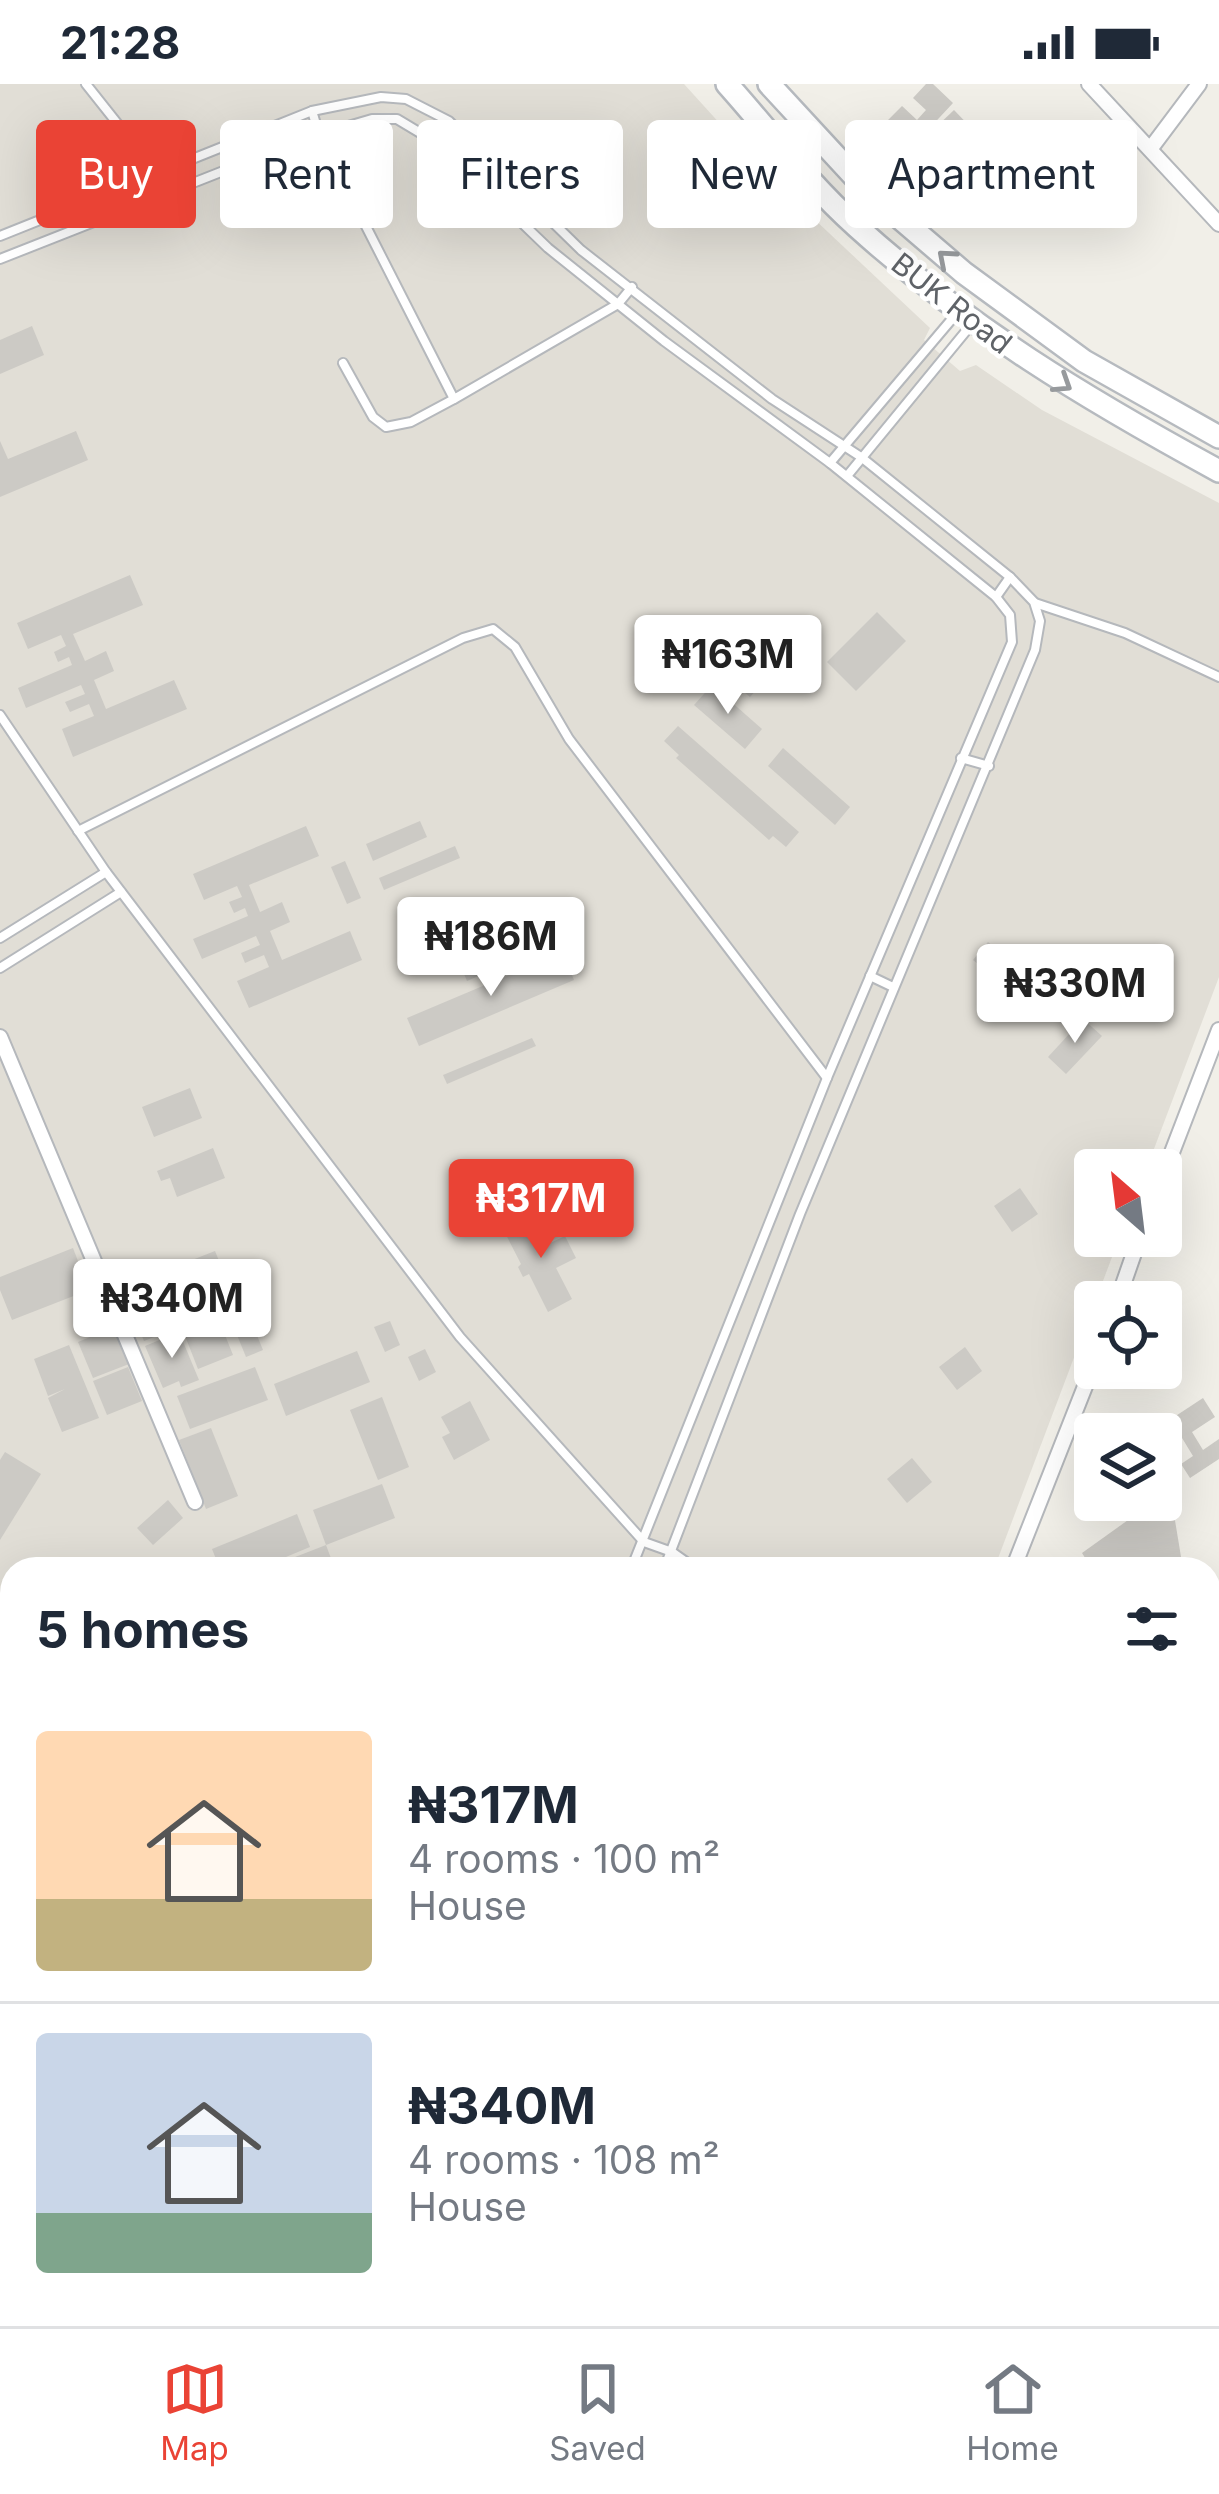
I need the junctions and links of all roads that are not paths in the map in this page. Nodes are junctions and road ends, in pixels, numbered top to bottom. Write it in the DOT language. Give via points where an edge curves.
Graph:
graph roads {
  1 [pos="86,84"];
  2 [pos="727,84"];
  3 [pos="769,84"];
  4 [pos="1089,84"];
  5 [pos="1199,84"];
  6 [pos="312,111"];
  7 [pos="116,120"];
  8 [pos="315,120"];
  9 [pos="369,120"];
  10 [pos="1151,148"];
  11 [pos="196,158"];
  12 [pos="36,222"];
  13 [pos="1219,224"];
  14 [pos="78,228"];
  15 [pos="368,228"];
  16 [pos="0,236"];
  17 [pos="0,259"];
  18 [pos="632,287"];
  19 [pos="618,304"];
  20 [pos="965,318"];
  21 [pos="343,364"];
  22 [pos="454,399"];
  23 [pos="1219,437"];
  24 [pos="843,445"];
  25 [pos="861,457"];
  26 [pos="830,463"];
  27 [pos="1219,471"];
  28 [pos="847,476"];
  29 [pos="1010,577"];
  30 [pos="996,597"];
  31 [pos="1034,602"];
  32 [pos="1219,677"];
  33 [pos="0,715"];
  34 [pos="961,758"];
  35 [pos="988,766"];
  36 [pos="78,831"];
  37 [pos="106,872"];
  38 [pos="122,892"];
  39 [pos="0,938"];
  40 [pos="1,966"];
  41 [pos="870,976"];
  42 [pos="893,987"];
  43 [pos="1219,1030"];
  44 [pos="0,1037"];
  45 [pos="827,1078"];
  46 [pos="1173,1149"];
  47 [pos="1084,1389"];
  48 [pos="195,1502"];
  49 [pos="644,1542"];
  50 [pos="672,1552"];
  51 [pos="637,1557"];
  52 [pos="670,1557"];
  53 [pos="679,1557"];
  54 [pos="1018,1557"];
  1 -- 7 [label="lane"];
  2 -- 20 [label="main road, BUK Road" via="852,224"];
  23 -- 3 [label="main road, BUK Road, one-way" via="1084,361 964,273 866,189"];
  4 -- 10 [label="street"];
  5 -- 10 [label="street"];
  6 -- 8 [label="lane"];
  6 -- 11 [label="lane"];
  6 -- 18 [label="lane" via="381,97 406,99 449,121 581,250"];
  9 -- 19 [label="lane" via="397,119 422,131"];
  10 -- 13 [label="street"];
  12 -- 16 [label="lane"];
  14 -- 17 [label="lane"];
  15 -- 22 [label="lane"];
  18 -- 19 [label="lane"];
  18 -- 24 [label="lane" via="772,400"];
  19 -- 22 [label="lane"];
  19 -- 26 [label="lane"];
  20 -- 24 [label="lane"];
  20 -- 25 [label="lane" via="946,360"];
  20 -- 27 [label="main road, BUK Road, one-way" via="1079,394"];
  21 -- 22 [label="lane" via="386,427"];
  24 -- 25 [label="lane"];
  24 -- 26 [label="lane"];
  25 -- 28 [label="lane"];
  25 -- 29 [label="lane"];
  26 -- 28 [label="lane"];
  28 -- 30 [label="lane"];
  29 -- 30 [label="lane"];
  29 -- 31 [label="lane"];
  30 -- 34 [label="lane" via="1010,615 1012,642"];
  31 -- 32 [label="lane" via="1125,632"];
  31 -- 35 [label="lane" via="1034,650"];
  33 -- 36 [label="lane"];
  34 -- 35 [label="lane"];
  34 -- 41 [label="lane"];
  35 -- 42 [label="lane"];
  36 -- 37 [label="lane"];
  36 -- 45 [label="lane" via="493,628 514,646 569,740"];
  37 -- 38 [label="lane"];
  37 -- 39 [label="lane"];
  38 -- 40 [label="lane"];
  38 -- 49 [label="lane" via="460,1337"];
  41 -- 42 [label="lane"];
  41 -- 45 [label="lane"];
  42 -- 50 [label="lane"];
  43 -- 46 [label="street"];
  44 -- 48 [label="street"];
  45 -- 49 [label="lane"];
  47 -- 54 [label="street"];
  49 -- 50 [label="lane"];
  49 -- 51 [label="lane"];
  50 -- 52 [label="lane"];
  50 -- 53 [label="lane"];
}
